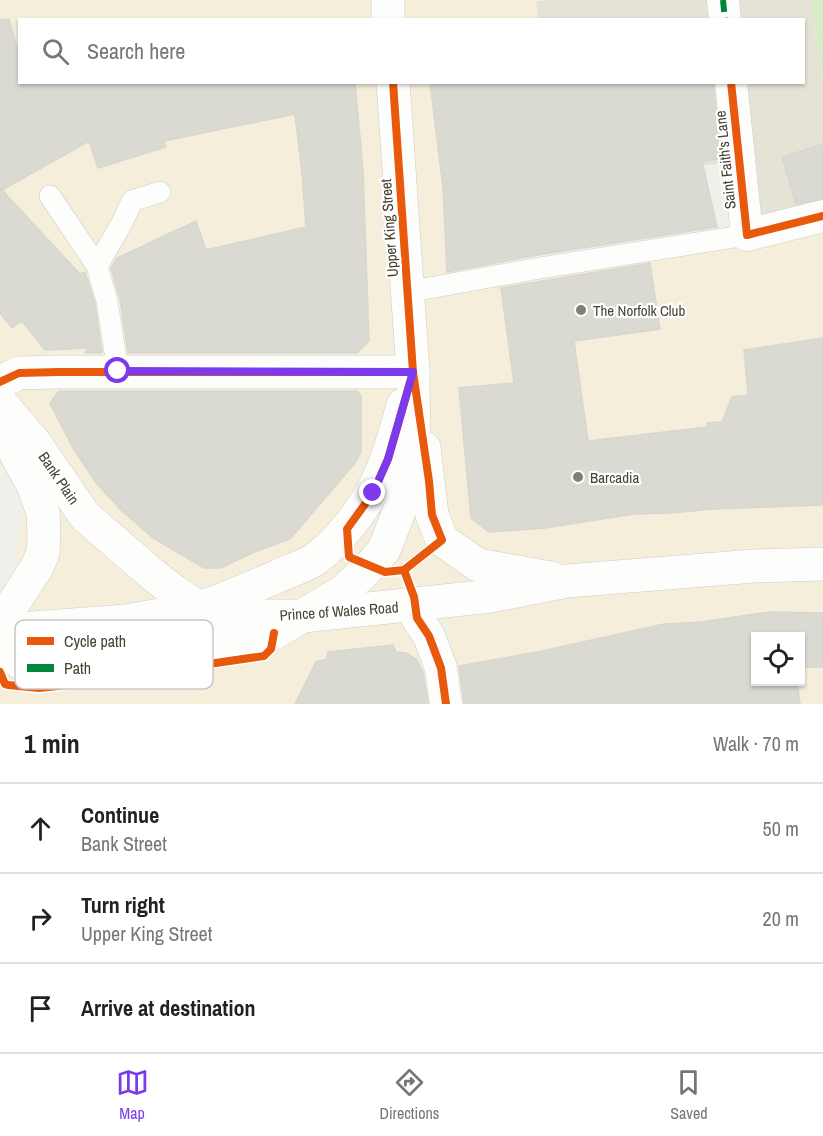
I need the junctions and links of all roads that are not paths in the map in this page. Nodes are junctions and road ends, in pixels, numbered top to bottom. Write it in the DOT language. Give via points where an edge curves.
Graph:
graph roads {
  1 [pos="388,0"];
  2 [pos="723,0"];
  3 [pos="388,18"];
  4 [pos="725,18"];
  5 [pos="393,84"];
  6 [pos="731,84"];
  7 [pos="160,192"];
  8 [pos="50,196"];
  9 [pos="823,216"];
  10 [pos="747,235"];
  11 [pos="97,266"];
  12 [pos="407,292"];
  13 [pos="118,371"];
  14 [pos="413,372"];
  15 [pos="0,382"];
  16 [pos="0,402"];
  17 [pos="0,416"];
  18 [pos="122,549"];
  19 [pos="823,564"];
  20 [pos="567,581"];
  21 [pos="200,608"];
  22 [pos="303,616"];
  23 [pos="417,618"];
  24 [pos="126,620"];
  25 [pos="132,620"];
  26 [pos="0,624"];
  27 [pos="15,634"];
  28 [pos="0,639"];
  29 [pos="213,644"];
  30 [pos="0,650"];
  31 [pos="15,659"];
  32 [pos="446,704"];
  1 -- 3 [label="street"];
  2 -- 4 [label="street"];
  5 -- 12 [label="street, Upper King Street"];
  6 -- 10 [label="street, Saint Faith's Lane"];
  7 -- 11 [label="lane" via="132,201"];
  8 -- 11 [label="lane"];
  9 -- 10 [label="street"];
  10 -- 12 [label="lane"];
  11 -- 13 [label="lane"];
  12 -- 14 [label="street, Upper King Street"];
  13 -- 14 [label="street"];
  13 -- 15 [label="street" via="19,373"];
  14 -- 20 [label="street, Upper King Street" via="432,515 442,540 478,565"];
  14 -- 21 [label="street, Upper King Street" via="388,459 373,493 329,549 315,559"];
  14 -- 22 [label="street, Upper King Street" via="414,457 404,499 384,550 344,591"];
  16 -- 18 [label="street, Bank Plain" via="35,443 85,516"];
  17 -- 26 [label="street, Bank Plain" via="33,485 43,513 44,536 37,567"];
  18 -- 21 [label="street, Bank Plain"];
  18 -- 24 [label="street, Bank Plain" via="132,569 134,587"];
  19 -- 20 [label="street, Prince of Wales Road"];
  20 -- 22 [label="street, Prince of Wales Road" via="491,596"];
  21 -- 22 [label="street, Prince of Wales Road" via="234,615"];
  21 -- 25 [label="street, Prince of Wales Road"];
  22 -- 29 [label="street, Upper King Street" via="274,633"];
  23 -- 32 [label="street" via="429,636 441,668"];
  27 -- 28 [label="street, Prince of Wales Road"];
  30 -- 31 [label="street, Upper King Street"];
}
